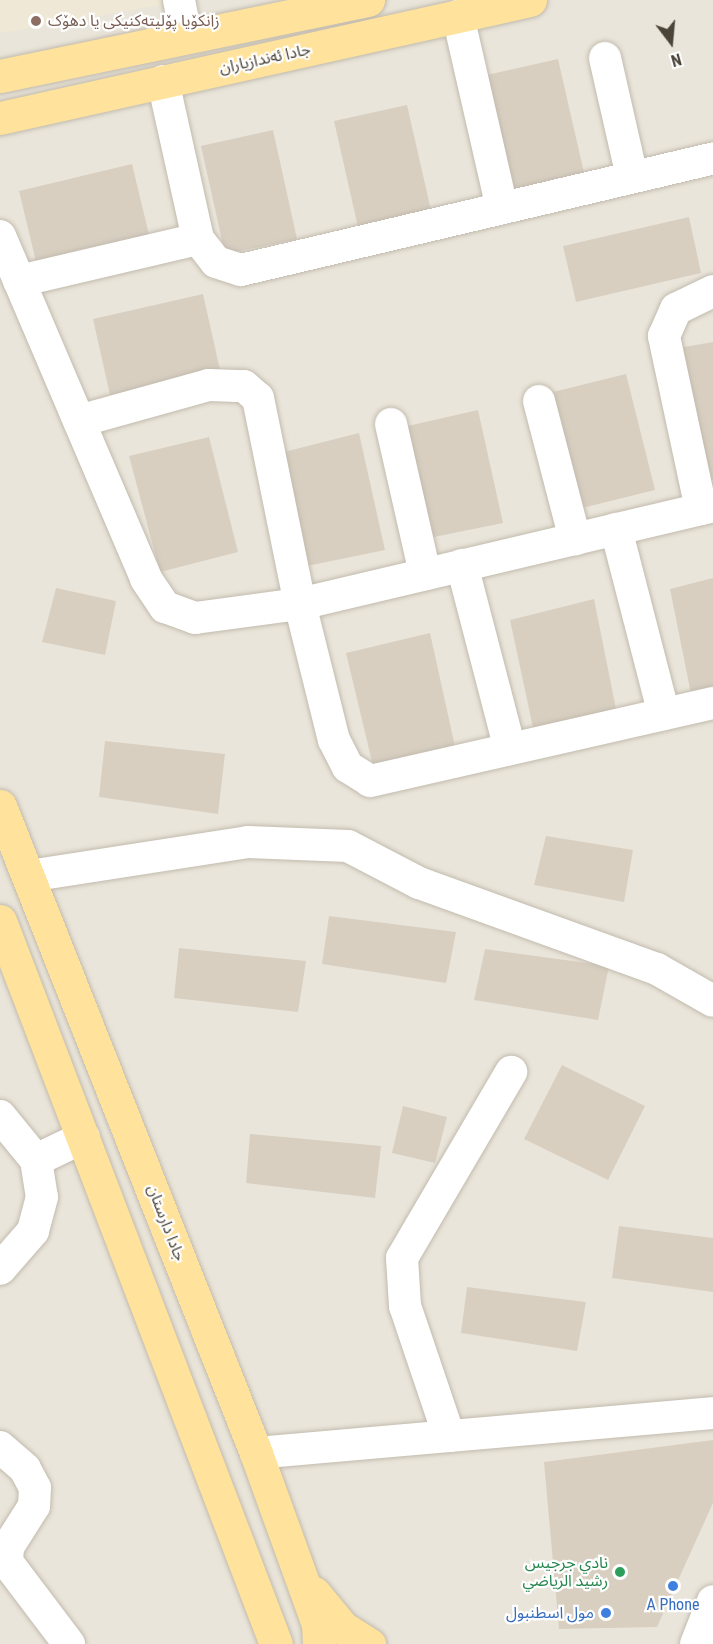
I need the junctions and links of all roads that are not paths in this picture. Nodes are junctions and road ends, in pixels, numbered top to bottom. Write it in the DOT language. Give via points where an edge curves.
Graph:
graph roads {
  1 [pos="179,0"];
  2 [pos="368,0"];
  3 [pos="530,0"];
  4 [pos="458,16"];
  5 [pos="186,37"];
  6 [pos="605,58"];
  7 [pos="0,76"];
  8 [pos="164,81"];
  9 [pos="0,118"];
  10 [pos="713,158"];
  11 [pos="632,177"];
  12 [pos="502,208"];
  13 [pos="0,236"];
  14 [pos="198,239"];
  15 [pos="19,281"];
  16 [pos="713,291"];
  17 [pos="539,401"];
  18 [pos="79,421"];
  19 [pos="391,424"];
  20 [pos="707,507"];
  21 [pos="616,529"];
  22 [pos="575,539"];
  23 [pos="462,565"];
  24 [pos="425,574"];
  25 [pos="300,604"];
  26 [pos="713,703"];
  27 [pos="664,714"];
  28 [pos="510,749"];
  29 [pos="0,806"];
  30 [pos="29,876"];
  31 [pos="0,921"];
  32 [pos="713,1001"];
  33 [pos="511,1072"];
  34 [pos="0,1116"];
  35 [pos="84,1137"];
  36 [pos="36,1160"];
  37 [pos="0,1269"];
  38 [pos="713,1413"];
  39 [pos="449,1436"];
  40 [pos="0,1447"];
  41 [pos="256,1453"];
  42 [pos="296,1568"];
  43 [pos="257,1589"];
  44 [pos="713,1601"];
  45 [pos="69,1644"];
  46 [pos="253,1644"];
  47 [pos="276,1644"];
  48 [pos="319,1644"];
  49 [pos="369,1644"];
  50 [pos="696,1644"];
  1 -- 5 [label="street"];
  2 -- 5 [label="main road"];
  3 -- 4 [label="main road, جادا ئەندازیاران"];
  4 -- 8 [label="main road, جادا ئەندازیاران"];
  4 -- 12 [label="street"];
  5 -- 7 [label="main road"];
  6 -- 11 [label="street"];
  8 -- 9 [label="main road, جادا ئەندازیاران"];
  8 -- 14 [label="street"];
  10 -- 11 [label="street"];
  11 -- 12 [label="street"];
  12 -- 14 [label="street" via="241,270 216,262"];
  13 -- 15 [label="street"];
  14 -- 15 [label="street"];
  15 -- 18 [label="street"];
  16 -- 20 [label="street" via="676,309 664,336"];
  17 -- 22 [label="street"];
  18 -- 25 [label="street" via="146,579 165,607 195,618"];
  18 -- 25 [label="street" via="209,385 244,386 258,398"];
  19 -- 24 [label="street"];
  20 -- 21 [label="street"];
  21 -- 22 [label="street"];
  21 -- 27 [label="street"];
  22 -- 23 [label="street"];
  23 -- 24 [label="street"];
  23 -- 28 [label="street"];
  24 -- 25 [label="street"];
  25 -- 28 [label="street" via="334,740 348,767 369,781"];
  26 -- 27 [label="street"];
  27 -- 28 [label="street"];
  29 -- 30 [label="main road, جادا دارستان"];
  30 -- 32 [label="street" via="248,842 348,846 419,883 657,969"];
  30 -- 41 [label="main road, جادا دارستان"];
  31 -- 35 [label="main road"];
  33 -- 39 [label="street" via="402,1258 405,1306"];
  34 -- 36 [label="street"];
  35 -- 36 [label="street"];
  35 -- 43 [label="main road"];
  36 -- 37 [label="street" via="40,1215"];
  38 -- 39 [label="street"];
  39 -- 41 [label="street"];
  40 -- 45 [label="street" via="25,1469 35,1488 34,1506 8,1547 7,1562"];
  41 -- 42 [label="main road, جادا دارستان"];
  42 -- 48 [label="main road, جادا دارستان"];
  42 -- 49 [label="main road" via="334,1620"];
  43 -- 46 [label="main road" via="259,1625"];
  43 -- 47 [label="main road"];
  44 -- 50 [label="street"];
}
